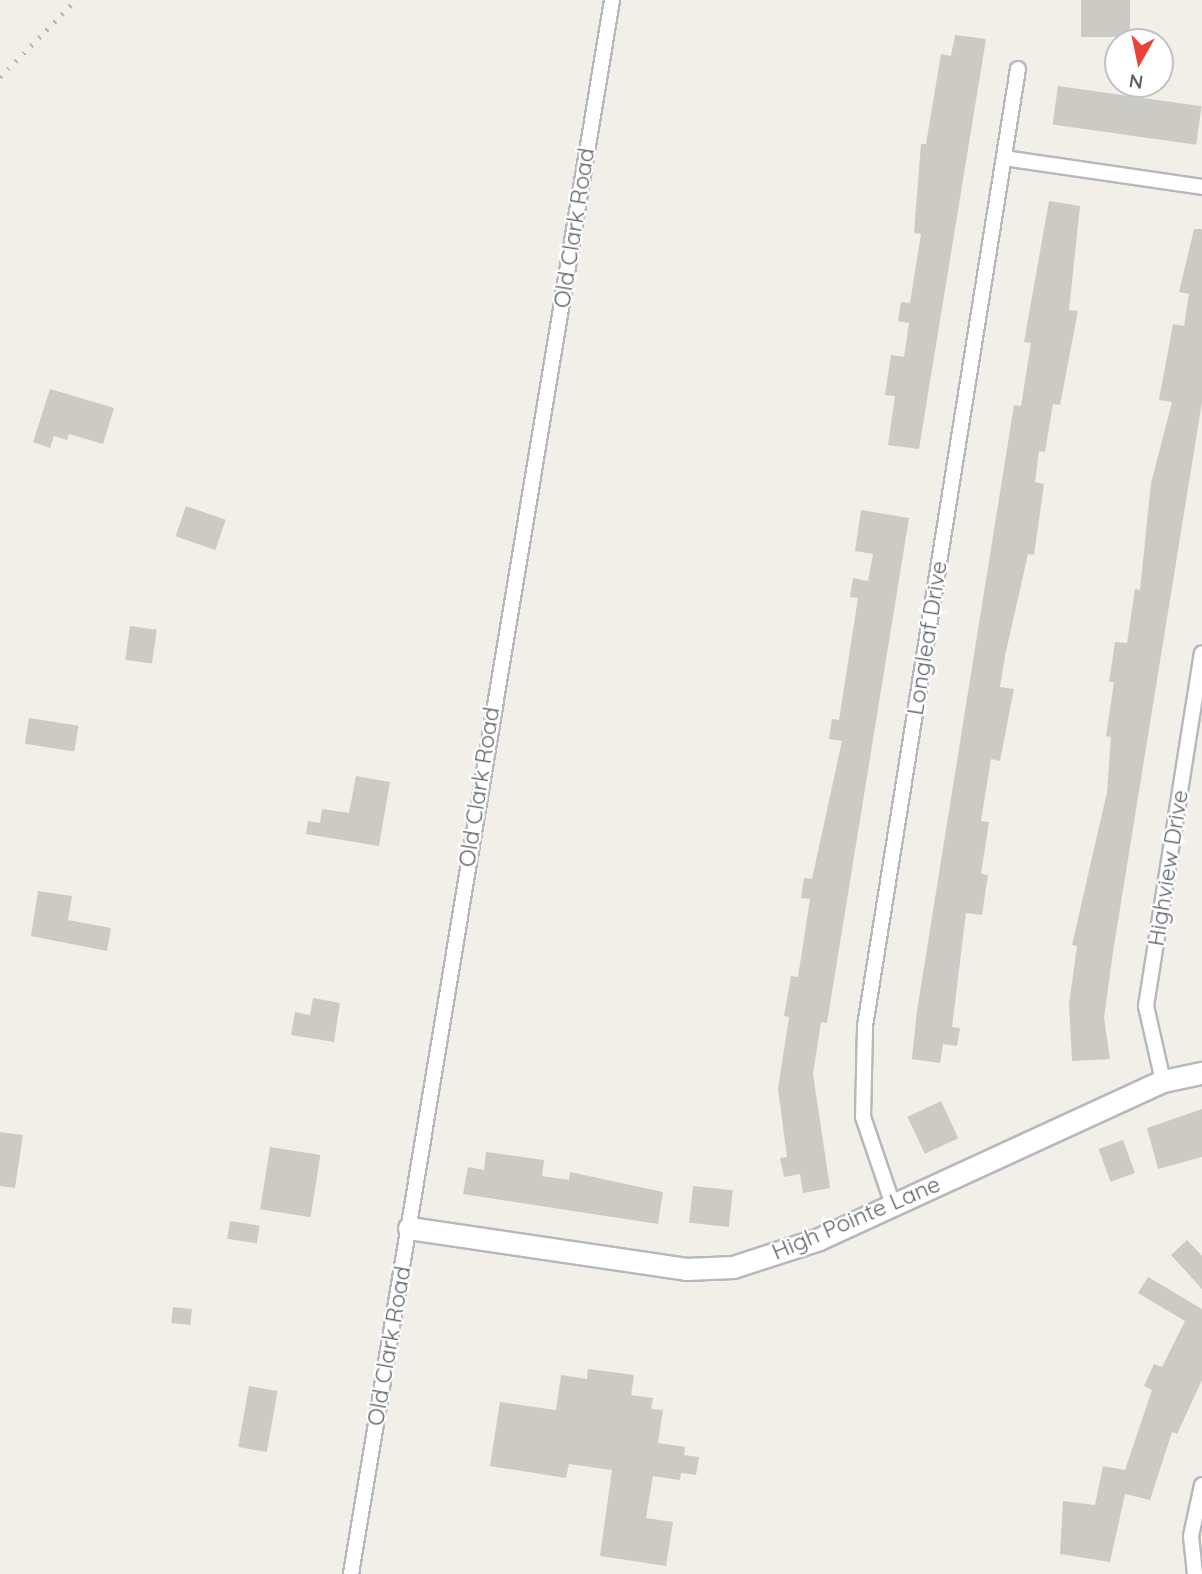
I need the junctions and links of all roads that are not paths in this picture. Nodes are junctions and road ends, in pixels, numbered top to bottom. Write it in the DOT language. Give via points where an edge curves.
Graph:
graph roads {
  1 [pos="612,0"];
  2 [pos="1018,69"];
  3 [pos="1004,158"];
  4 [pos="1202,187"];
  5 [pos="1202,653"];
  6 [pos="1202,1073"];
  7 [pos="1163,1081"];
  8 [pos="892,1205"];
  9 [pos="409,1228"];
  10 [pos="1202,1485"];
  11 [pos="351,1574"];
  12 [pos="1195,1574"];
  1 -- 9 [label="street, Old Clark Road"];
  2 -- 3 [label="street, Longleaf Drive"];
  3 -- 4 [label="street"];
  3 -- 8 [label="street, Longleaf Drive" via="865,1026 863,1117"];
  5 -- 7 [label="street, Highview Drive" via="1146,1006"];
  6 -- 7 [label="street, High Pointe Lane"];
  7 -- 8 [label="street, High Pointe Lane"];
  8 -- 9 [label="street, High Pointe Lane" via="819,1239 733,1267 686,1269"];
  9 -- 11 [label="street, Old Clark Road"];
  10 -- 12 [label="street" via="1191,1536"];
}
